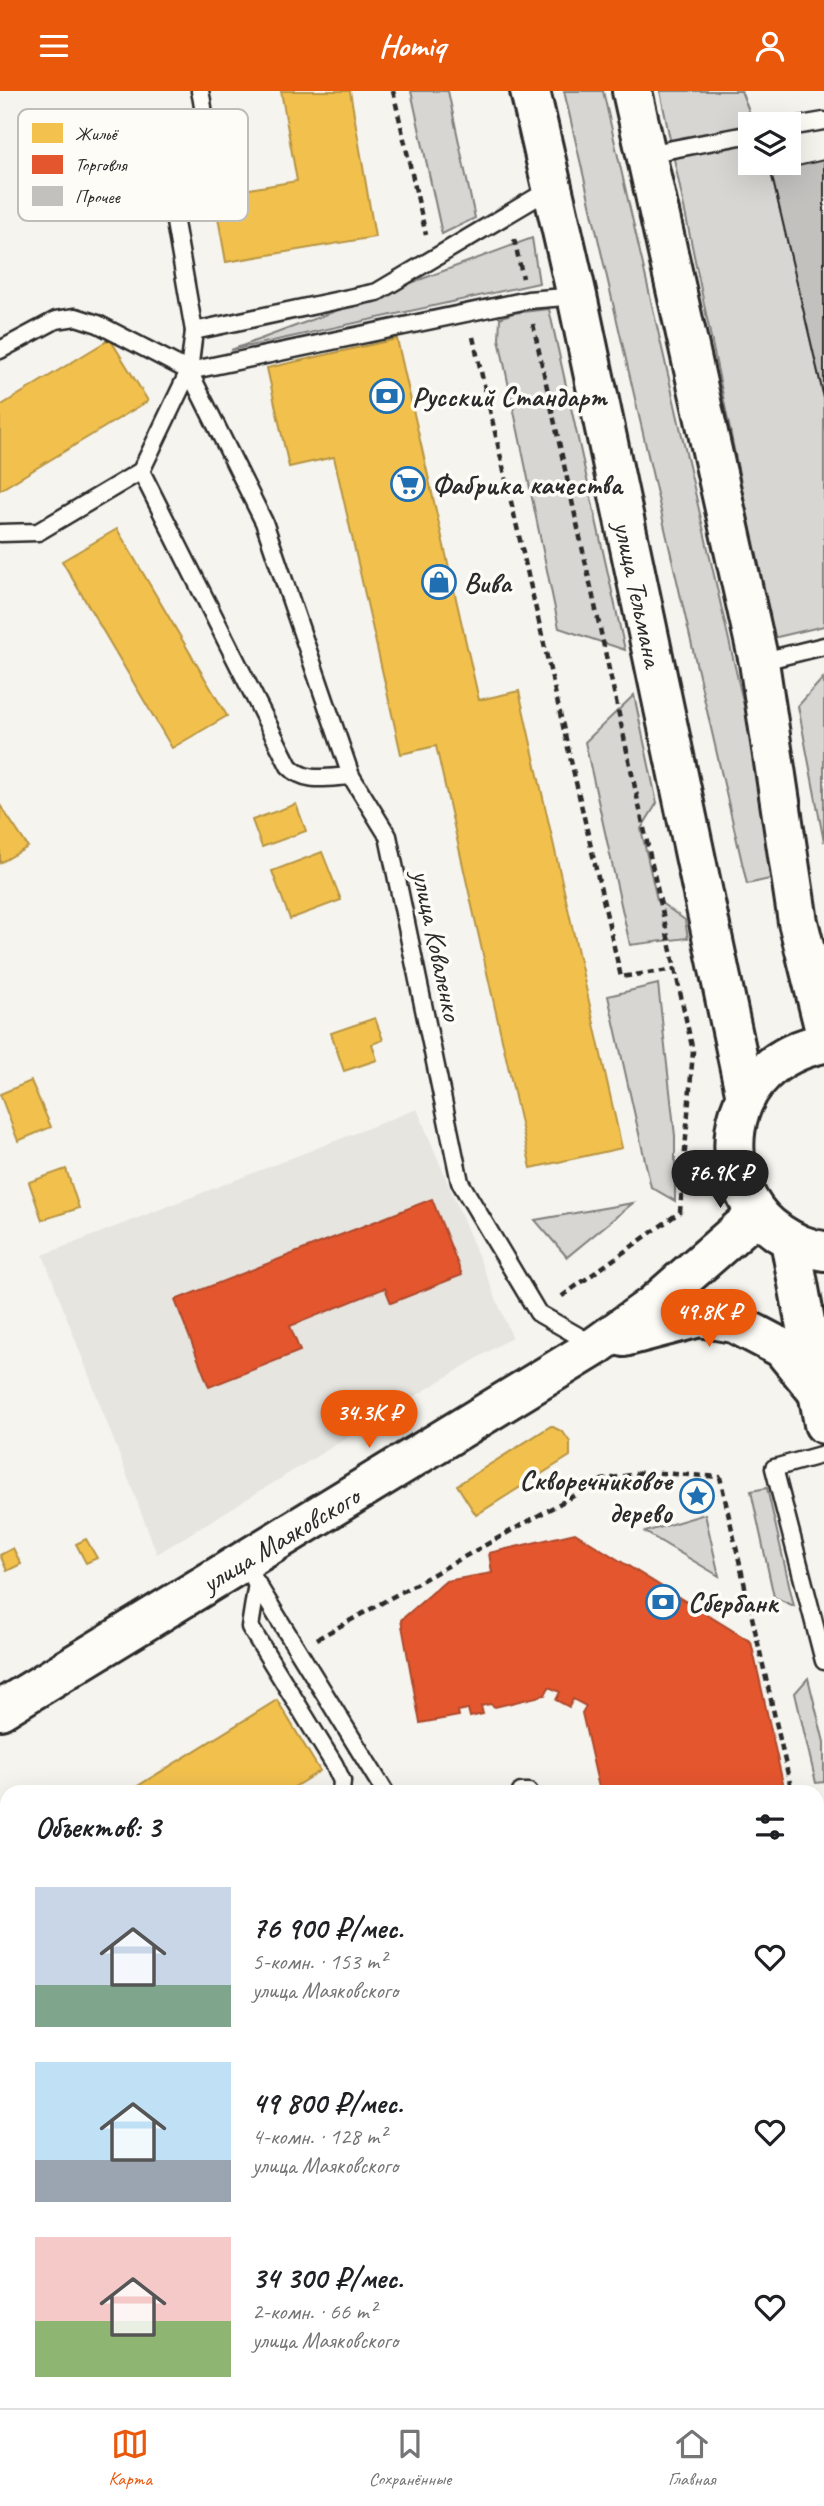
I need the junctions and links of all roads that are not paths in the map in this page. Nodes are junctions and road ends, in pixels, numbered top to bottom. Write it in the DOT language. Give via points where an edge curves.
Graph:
graph roads {
  1 [pos="200,91"];
  2 [pos="530,91"];
  3 [pos="632,91"];
  4 [pos="204,109"];
  5 [pos="824,121"];
  6 [pos="801,125"];
  7 [pos="738,137"];
  8 [pos="646,155"];
  9 [pos="552,188"];
  10 [pos="175,221"];
  11 [pos="577,296"];
  12 [pos="194,331"];
  13 [pos="0,351"];
  14 [pos="189,371"];
  15 [pos="141,471"];
  16 [pos="0,533"];
  17 [pos="824,646"];
  18 [pos="760,662"];
  19 [pos="351,776"];
  20 [pos="824,1027"];
  21 [pos="824,1043"];
  22 [pos="746,1097"];
  23 [pos="757,1214"];
  24 [pos="807,1245"];
  25 [pos="596,1346"];
  26 [pos="820,1407"];
  27 [pos="824,1454"];
  28 [pos="250,1572"];
  29 [pos="824,1661"];
  30 [pos="0,1710"];
  31 [pos="342,1785"];
  32 [pos="381,1785"];
  1 -- 4 [label="lane"];
  2 -- 9 [label="main road, улица Тельмана"];
  3 -- 8 [label="main road"];
  5 -- 6 [label="lane"];
  7 -- 8 [label="lane"];
  8 -- 18 [label="main road"];
  9 -- 11 [label="main road, улица Тельмана"];
  9 -- 12 [label="lane" via="377,292"];
  10 -- 12 [label="lane"];
  11 -- 14 [label="lane" via="528,300"];
  11 -- 22 [label="main road, улица Тельмана"];
  12 -- 14 [label="lane"];
  13 -- 14 [label="lane" via="56,320 76,317"];
  14 -- 15 [label="lane"];
  14 -- 19 [label="lane, улица Коваленко" via="264,522"];
  15 -- 16 [label="lane" via="38,532"];
  15 -- 19 [label="lane" via="289,766 310,779"];
  17 -- 18 [label="lane"];
  18 -- 20 [label="main road" via="797,922"];
  19 -- 25 [label="lane, улица Коваленко" via="388,836 460,1182 538,1313"];
  21 -- 22 [label="main road" via="780,1059"];
  22 -- 23 [label="main road" via="736,1125 734,1156 741,1187"];
  23 -- 24 [label="main road"];
  23 -- 25 [label="main road, улица Маяковского" via="653,1305"];
  24 -- 26 [label="main road"];
  25 -- 26 [label="main road" via="700,1317 734,1323 782,1348"];
  25 -- 28 [label="main road, улица Маяковского"];
  27 -- 29 [label="lane" via="774,1468"];
  28 -- 30 [label="main road, улица Маяковского"];
  28 -- 31 [label="lane" via="250,1627 334,1764"];
  28 -- 32 [label="lane"];
}
